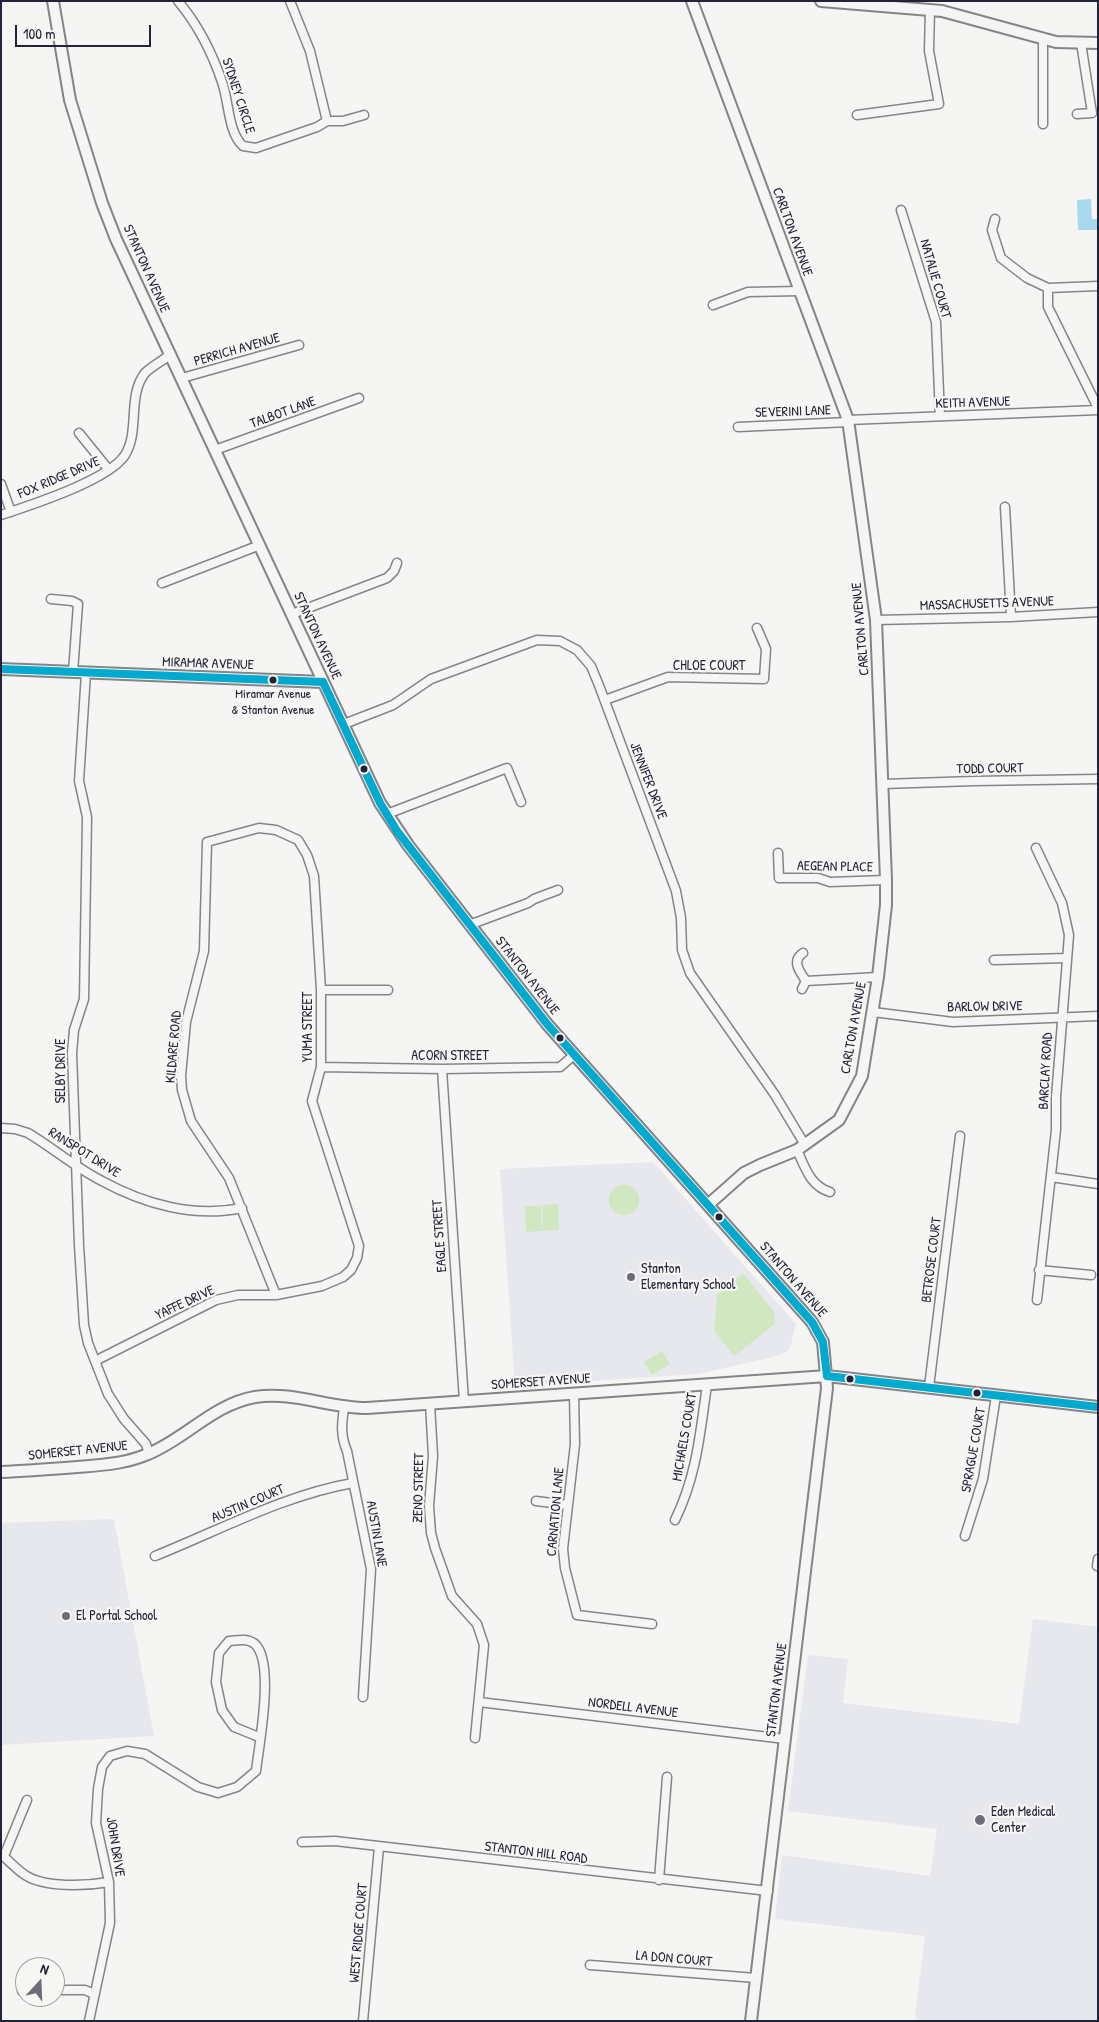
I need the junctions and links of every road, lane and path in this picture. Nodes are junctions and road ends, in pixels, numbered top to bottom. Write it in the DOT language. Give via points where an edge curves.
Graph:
graph roads {
  1 [pos="53,1"];
  2 [pos="178,1"];
  3 [pos="290,1"];
  4 [pos="692,1"];
  5 [pos="820,1"];
  6 [pos="930,9"];
  7 [pos="1043,39"];
  8 [pos="1098,42"];
  9 [pos="1081,43"];
  10 [pos="1078,114"];
  11 [pos="364,115"];
  12 [pos="857,115"];
  13 [pos="327,121"];
  14 [pos="1043,124"];
  15 [pos="901,210"];
  16 [pos="995,219"];
  17 [pos="1098,286"];
  18 [pos="1048,288"];
  19 [pos="800,291"];
  20 [pos="713,305"];
  21 [pos="299,346"];
  22 [pos="170,356"];
  23 [pos="182,378"];
  24 [pos="359,398"];
  25 [pos="1098,409"];
  26 [pos="940,416"];
  27 [pos="849,421"];
  28 [pos="738,427"];
  29 [pos="79,433"];
  30 [pos="215,450"];
  31 [pos="109,470"];
  32 [pos="1,484"];
  33 [pos="1005,507"];
  34 [pos="11,512"];
  35 [pos="1,515"];
  36 [pos="260,545"];
  37 [pos="397,563"];
  38 [pos="162,583"];
  39 [pos="51,599"];
  40 [pos="1098,612"];
  41 [pos="292,614"];
  42 [pos="1011,617"];
  43 [pos="876,620"];
  44 [pos="756,628"];
  45 [pos="1,669"];
  46 [pos="73,672"];
  47 [pos="86,673"];
  48 [pos="324,682"];
  49 [pos="605,700"];
  50 [pos="344,724"];
  51 [pos="1098,779"];
  52 [pos="883,784"];
  53 [pos="521,802"];
  54 [pos="387,814"];
  55 [pos="207,842"];
  56 [pos="1036,848"];
  57 [pos="778,853"];
  58 [pos="886,880"];
  59 [pos="558,890"];
  60 [pos="469,924"];
  61 [pos="804,953"];
  62 [pos="1067,958"];
  63 [pos="994,960"];
  64 [pos="878,977"];
  65 [pos="321,990"];
  66 [pos="388,990"];
  67 [pos="873,1012"];
  68 [pos="1098,1016"];
  69 [pos="1062,1017"];
  70 [pos="574,1055"];
  71 [pos="321,1067"];
  72 [pos="442,1069"];
  73 [pos="1,1128"];
  74 [pos="960,1136"];
  75 [pos="801,1148"];
  76 [pos="75,1163"];
  77 [pos="1051,1177"];
  78 [pos="1098,1184"];
  79 [pos="830,1192"];
  80 [pos="708,1204"];
  81 [pos="242,1208"];
  82 [pos="1039,1270"];
  83 [pos="1091,1275"];
  84 [pos="322,1286"];
  85 [pos="276,1295"];
  86 [pos="1037,1300"];
  87 [pos="95,1361"];
  88 [pos="827,1376"];
  89 [pos="706,1384"];
  90 [pos="929,1388"];
  91 [pos="574,1394"];
  92 [pos="996,1396"];
  93 [pos="464,1401"];
  94 [pos="430,1404"];
  95 [pos="344,1407"];
  96 [pos="1098,1408"];
  97 [pos="149,1454"];
  98 [pos="1,1472"];
  99 [pos="353,1483"];
  100 [pos="536,1502"];
  101 [pos="568,1505"];
  102 [pos="675,1520"];
  103 [pos="965,1536"];
  104 [pos="155,1556"];
  105 [pos="652,1624"];
  106 [pos="363,1698"];
  107 [pos="479,1702"];
  108 [pos="259,1737"];
  109 [pos="474,1738"];
  110 [pos="785,1739"];
  111 [pos="668,1777"];
  112 [pos="27,1800"];
  113 [pos="302,1842"];
  114 [pos="380,1847"];
  115 [pos="3,1855"];
  116 [pos="659,1880"];
  117 [pos="109,1882"];
  118 [pos="768,1891"];
  119 [pos="590,1965"];
  120 [pos="756,1978"];
  121 [pos="65,1990"];
  122 [pos="94,1994"];
  123 [pos="89,2021"];
  124 [pos="363,2021"];
  125 [pos="751,2021"];
  1 -- 22 [label="street, STANTON AVENUE" via="70,100 102,203"];
  2 -- 13 [label="street, SYDNEY CIRCLE" via="208,47 222,82 235,137 243,146 256,148 317,128"];
  3 -- 13 [label="street" via="310,51"];
  4 -- 19 [label="street, CARLTON AVENUE"];
  5 -- 6 [label="street"];
  6 -- 7 [label="street"];
  6 -- 12 [label="street" via="929,51 939,104"];
  7 -- 9 [label="street"];
  7 -- 14 [label="street"];
  8 -- 9 [label="street"];
  9 -- 10 [label="street" via="1092,113"];
  11 -- 13 [label="street, SYDNEY CIRCLE" via="343,121"];
  15 -- 26 [label="street, NATALIE COURT" via="936,322"];
  16 -- 18 [label="street" via="992,230 1001,258 1027,278"];
  17 -- 18 [label="street"];
  18 -- 25 [label="street" via="1048,307"];
  19 -- 20 [label="street" via="748,292"];
  19 -- 27 [label="street, CARLTON AVENUE"];
  21 -- 23 [label="street, PERRICH AVENUE"];
  22 -- 23 [label="street, STANTON AVENUE"];
  22 -- 31 [label="street, FOX RIDGE DRIVE" via="150,369 142,380 129,446"];
  23 -- 30 [label="street, STANTON AVENUE"];
  24 -- 30 [label="street, TALBOT LANE"];
  25 -- 26 [label="street, KEITH AVENUE"];
  26 -- 27 [label="street, KEITH AVENUE"];
  27 -- 28 [label="street, SEVERINI LANE"];
  27 -- 43 [label="street, CARLTON AVENUE"];
  29 -- 31 [label="street"];
  30 -- 36 [label="street, STANTON AVENUE"];
  31 -- 34 [label="street, FOX RIDGE DRIVE"];
  32 -- 34 [label="street"];
  33 -- 42 [label="street"];
  34 -- 35 [label="street, FOX RIDGE DRIVE"];
  36 -- 38 [label="street"];
  36 -- 41 [label="street, STANTON AVENUE"];
  37 -- 41 [label="street" via="387,578"];
  39 -- 46 [label="street" via="78,604"];
  40 -- 42 [label="street, MASSACHUSETTS AVENUE"];
  41 -- 48 [label="street, STANTON AVENUE"];
  42 -- 43 [label="street, MASSACHUSETTS AVENUE"];
  43 -- 52 [label="street, CARLTON AVENUE"];
  44 -- 49 [label="street, CHLOE COURT" via="766,649 764,679 668,677"];
  45 -- 46 [label="street, MIRAMAR AVENUE"];
  46 -- 47 [label="street, MIRAMAR AVENUE"];
  47 -- 48 [label="street, MIRAMAR AVENUE"];
  47 -- 76 [label="street, SELBY DRIVE" via="79,781 86,817 84,999 72,1041"];
  48 -- 50 [label="street, STANTON AVENUE"];
  49 -- 50 [label="street, JENNIFER DRIVE" via="591,666 582,654 566,643 545,639 528,642 430,679 393,705"];
  49 -- 75 [label="street, JENNIFER DRIVE" via="676,891 682,950 690,973 775,1095"];
  50 -- 54 [label="street, STANTON AVENUE"];
  51 -- 52 [label="street, TODD COURT"];
  52 -- 58 [label="street, CARLTON AVENUE"];
  53 -- 54 [label="street" via="507,768"];
  54 -- 60 [label="street, STANTON AVENUE"];
  55 -- 65 [label="street, YUMA STREET" via="259,828 276,830 298,840 314,876"];
  55 -- 81 [label="street, KILDARE ROAD" via="204,951 186,1022 181,1083 191,1121 229,1178"];
  56 -- 62 [label="street, BARCLAY ROAD" via="1062,903 1069,935"];
  57 -- 58 [label="street, AEGEAN PLACE" via="780,878 818,878 830,882"];
  58 -- 64 [label="street, CARLTON AVENUE"];
  59 -- 60 [label="street"];
  60 -- 70 [label="street, STANTON AVENUE"];
  61 -- 64 [label="street" via="796,961 804,985"];
  62 -- 63 [label="street"];
  62 -- 69 [label="street, BARCLAY ROAD"];
  64 -- 67 [label="street, CARLTON AVENUE"];
  65 -- 66 [label="street"];
  65 -- 71 [label="street, YUMA STREET"];
  67 -- 69 [label="street, BARLOW DRIVE" via="953,1022"];
  67 -- 75 [label="street, CARLTON AVENUE" via="862,1076 838,1120"];
  68 -- 69 [label="street, BARLOW DRIVE"];
  69 -- 77 [label="street, BARCLAY ROAD"];
  70 -- 72 [label="street, ACORN STREET" via="560,1067"];
  70 -- 80 [label="street, STANTON AVENUE"];
  71 -- 72 [label="street, ACORN STREET"];
  71 -- 84 [label="street, YUMA STREET" via="312,1101 359,1246 351,1270"];
  72 -- 93 [label="street, EAGLE STREET"];
  73 -- 76 [label="street, RANSPOT DRIVE" via="22,1130"];
  74 -- 90 [label="street, BETROSE COURT"];
  75 -- 79 [label="street, JENNIFER DRIVE" via="812,1181"];
  75 -- 80 [label="street, CARLTON AVENUE" via="744,1173"];
  76 -- 81 [label="street, RANSPOT DRIVE" via="100,1181 148,1202 193,1210"];
  76 -- 87 [label="street, SELBY DRIVE" via="84,1325"];
  77 -- 78 [label="street"];
  77 -- 82 [label="street, BARCLAY ROAD"];
  80 -- 88 [label="street, STANTON AVENUE" via="818,1330 823,1342"];
  81 -- 85 [label="street, KILDARE ROAD"];
  82 -- 83 [label="street"];
  82 -- 86 [label="street, BARCLAY ROAD"];
  84 -- 85 [label="street, YAFFE DRIVE"];
  85 -- 87 [label="street, YAFFE DRIVE" via="238,1295 216,1300"];
  87 -- 97 [label="street, SELBY DRIVE" via="115,1407 146,1444"];
  88 -- 89 [label="street, SOMERSET AVENUE"];
  88 -- 90 [label="street, SOMERSET AVENUE"];
  88 -- 110 [label="street, STANTON AVENUE" via="818,1479"];
  89 -- 91 [label="street, SOMERSET AVENUE"];
  89 -- 102 [label="street, MICHAELS COURT" via="696,1461"];
  90 -- 92 [label="street, SOMERSET AVENUE"];
  91 -- 93 [label="street, SOMERSET AVENUE"];
  91 -- 101 [label="street, CARNATION LANE" via="575,1444"];
  92 -- 96 [label="street, SOMERSET AVENUE"];
  92 -- 103 [label="street, SPRAGUE COURT" via="983,1479"];
  93 -- 94 [label="street, SOMERSET AVENUE"];
  94 -- 95 [label="street, SOMERSET AVENUE"];
  94 -- 107 [label="street, ZENO STREET" via="433,1456 430,1526 452,1596 477,1624 483,1638"];
  95 -- 97 [label="street, SOMERSET AVENUE" via="280,1395 252,1398 214,1414"];
  95 -- 99 [label="street, AUSTIN LANE" via="342,1434"];
  97 -- 98 [label="street, SOMERSET AVENUE" via="109,1464"];
  99 -- 104 [label="street, AUSTIN COURT" via="285,1501"];
  99 -- 106 [label="street, AUSTIN LANE" via="371,1569"];
  100 -- 101 [label="street"];
  101 -- 105 [label="street, CARNATION LANE" via="564,1558 577,1615"];
  107 -- 109 [label="street, ZENO STREET"];
  107 -- 110 [label="street, NORDELL AVENUE"];
  108 -- 108 [label="street, JOHN DRIVE" via="264,1706 261,1653 249,1641 229,1641 219,1653 216,1682 222,1710 234,1727"];
  108 -- 117 [label="street, JOHN DRIVE" via="256,1771 236,1787 218,1793 198,1787 145,1754 127,1751 110,1756 102,1767 96,1823"];
  110 -- 118 [label="street, STANTON AVENUE"];
  111 -- 116 [label="street"];
  112 -- 115 [label="street"];
  113 -- 114 [label="street, STANTON HILL ROAD" via="335,1841"];
  114 -- 116 [label="street, STANTON HILL ROAD"];
  114 -- 124 [label="street, WEST RIDGE COURT"];
  115 -- 117 [label="street" via="26,1876 55,1885"];
  116 -- 118 [label="street, STANTON HILL ROAD"];
  117 -- 122 [label="street, JOHN DRIVE" via="110,1923"];
  118 -- 120 [label="street, STANTON AVENUE"];
  119 -- 120 [label="street, LA DON COURT"];
  120 -- 125 [label="street, STANTON AVENUE"];
  121 -- 122 [label="street" via="85,1990"];
  122 -- 123 [label="street, JOHN DRIVE"];
}
